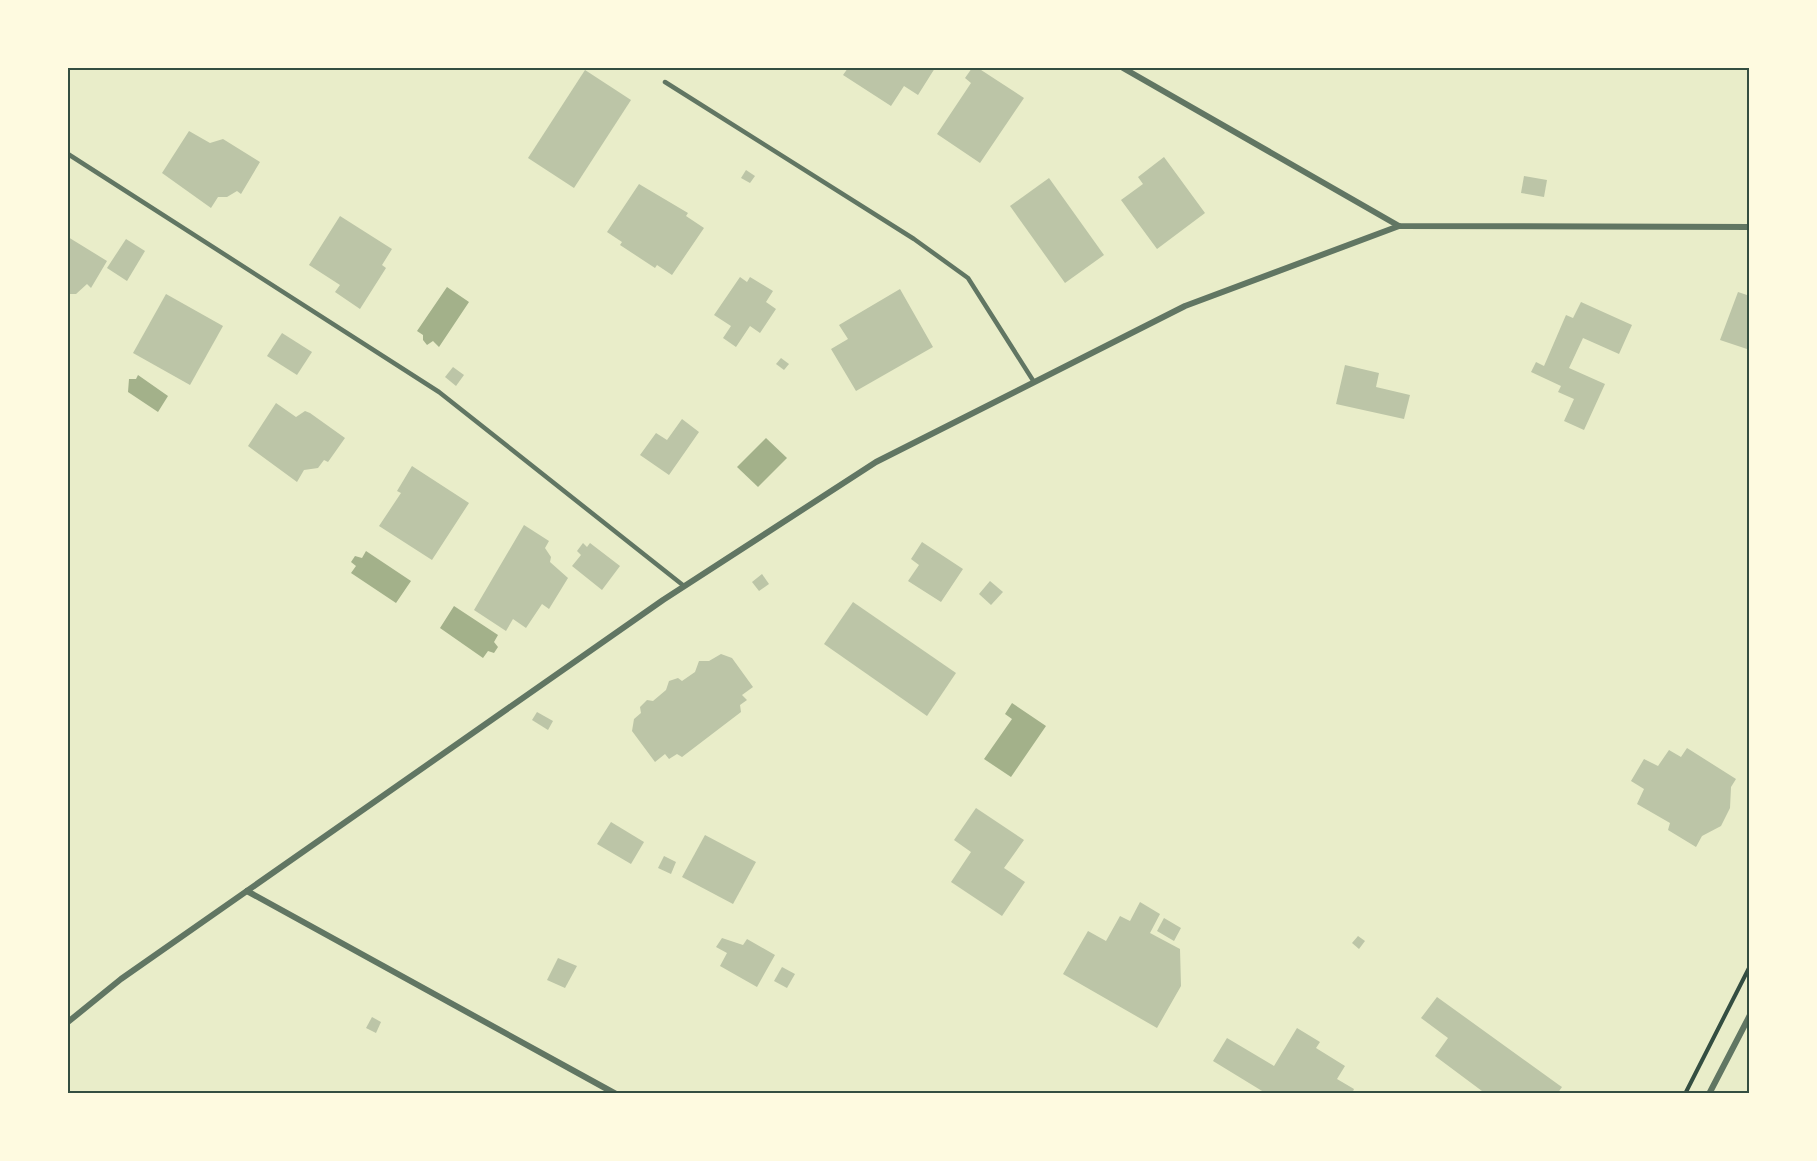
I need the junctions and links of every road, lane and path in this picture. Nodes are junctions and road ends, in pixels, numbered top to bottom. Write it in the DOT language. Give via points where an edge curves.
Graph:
graph roads {
  1 [pos="1123,68"];
  2 [pos="665,82"];
  3 [pos="68,154"];
  4 [pos="1399,226"];
  5 [pos="1749,227"];
  6 [pos="1034,382"];
  7 [pos="684,586"];
  8 [pos="247,891"];
  9 [pos="1749,966"];
  10 [pos="1749,1015"];
  11 [pos="68,1022"];
  12 [pos="616,1094"];
  13 [pos="1685,1094"];
  14 [pos="1708,1094"];
  1 -- 4 [label="street"];
  2 -- 6 [label="lane" via="914,239 968,278"];
  3 -- 7 [label="lane" via="439,392"];
  4 -- 5 [label="street"];
  4 -- 6 [label="street" via="1185,306"];
  6 -- 7 [label="street" via="876,462"];
  7 -- 8 [label="street"];
  8 -- 11 [label="street" via="121,979"];
  8 -- 12 [label="street"];
  9 -- 13 [label="path"];
  10 -- 14 [label="street"];
}
